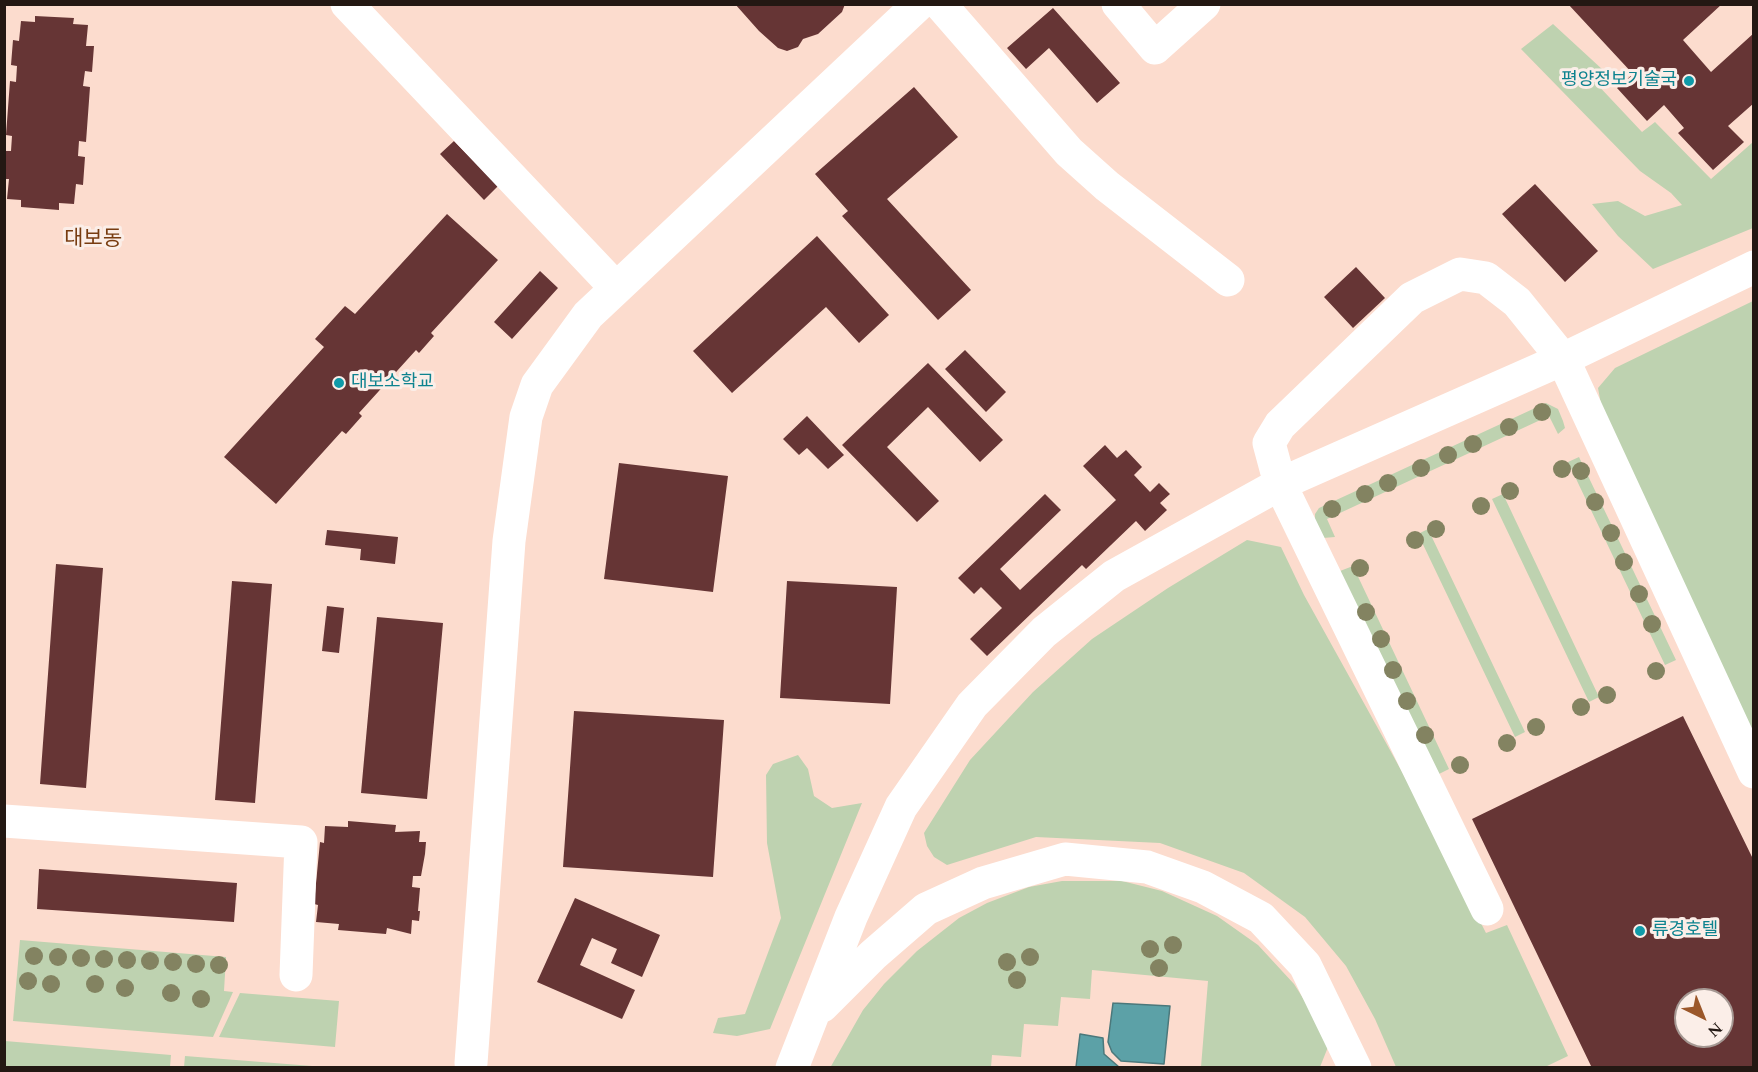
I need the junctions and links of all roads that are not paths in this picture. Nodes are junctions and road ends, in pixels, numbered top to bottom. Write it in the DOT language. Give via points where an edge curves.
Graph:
graph roads {
  1 [pos="346,4"];
  2 [pos="919,4"];
  3 [pos="940,4"];
  4 [pos="1118,4"];
  5 [pos="1204,4"];
  6 [pos="1754,267"];
  7 [pos="1228,279"];
  8 [pos="616,288"];
  9 [pos="1563,359"];
  10 [pos="1280,484"];
  11 [pos="1754,772"];
  12 [pos="4,821"];
  13 [pos="1487,909"];
  14 [pos="296,975"];
  15 [pos="813,1015"];
  16 [pos="471,1063"];
  17 [pos="792,1068"];
  18 [pos="1355,1068"];
  1 -- 8 [label="street"];
  2 -- 8 [label="street"];
  3 -- 7 [label="street" via="1069,152"];
  4 -- 5 [label="street" via="1155,48"];
  6 -- 9 [label="street"];
  8 -- 16 [label="street" via="588,315 537,384 526,417 509,541"];
  9 -- 10 [label="street"];
  9 -- 10 [label="street" via="1516,302 1486,278 1460,274 1412,298 1280,425 1269,443"];
  9 -- 11 [label="street"];
  10 -- 13 [label="street"];
  10 -- 15 [label="street" via="1114,576 1044,632 972,705 901,807 851,917"];
  12 -- 14 [label="street" via="301,842"];
  15 -- 17 [label="street"];
  15 -- 18 [label="street" via="926,909 983,883 1065,859 1147,867 1203,887 1261,918 1305,965"];
}
